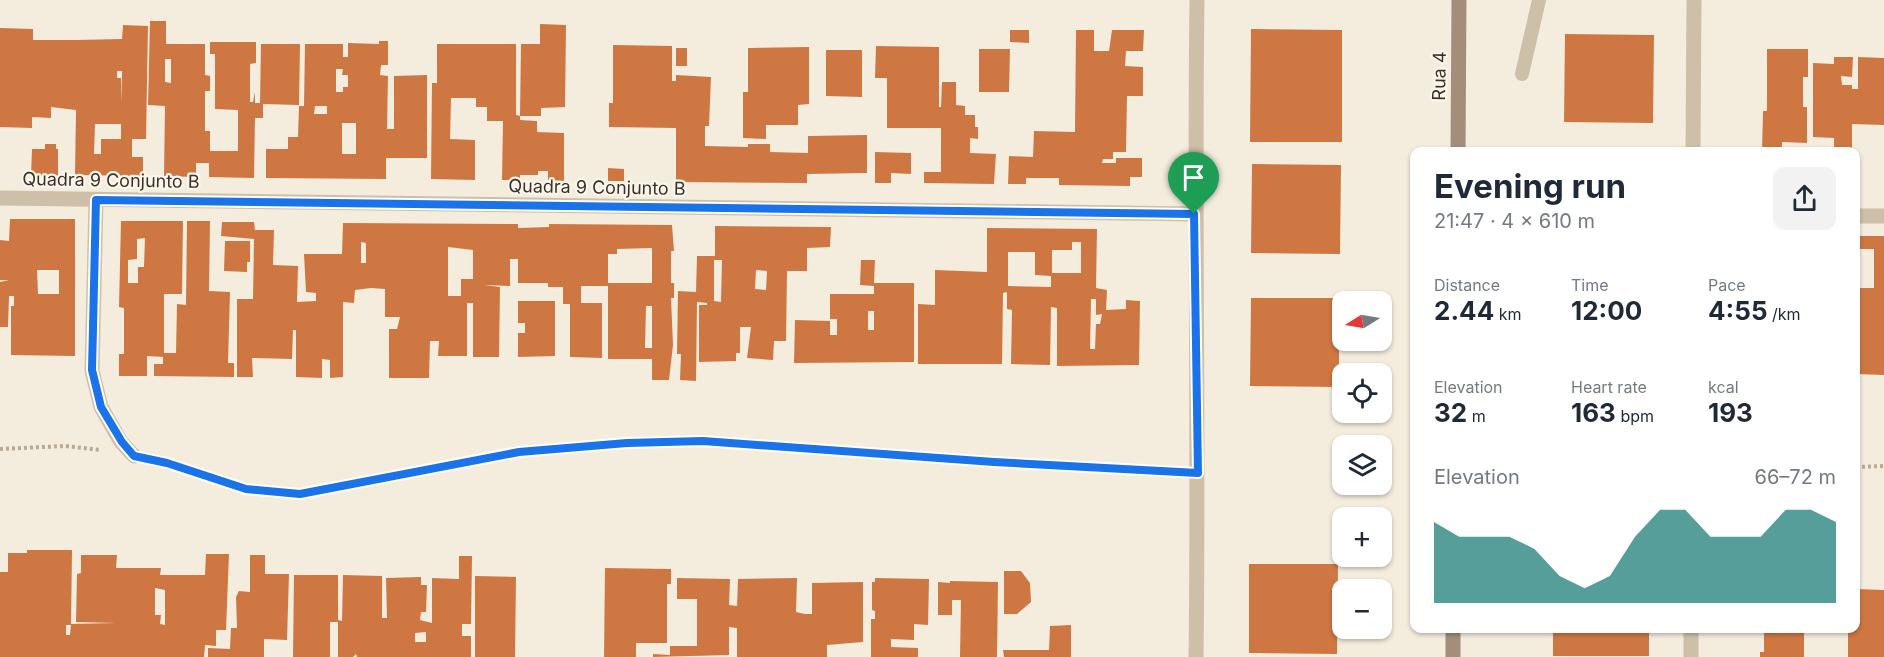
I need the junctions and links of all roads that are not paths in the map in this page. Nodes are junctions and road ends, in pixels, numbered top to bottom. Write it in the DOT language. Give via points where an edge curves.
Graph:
graph roads {
  1 [pos="1197,0"];
  2 [pos="1459,0"];
  3 [pos="1539,0"];
  4 [pos="1694,0"];
  5 [pos="1522,74"];
  6 [pos="1458,147"];
  7 [pos="1694,147"];
  8 [pos="0,198"];
  9 [pos="96,200"];
  10 [pos="1194,214"];
  11 [pos="1860,216"];
  12 [pos="1884,216"];
  13 [pos="134,456"];
  14 [pos="1453,633"];
  15 [pos="1691,633"];
  16 [pos="1196,657"];
  17 [pos="1453,657"];
  18 [pos="1691,657"];
  1 -- 10 [label="street"];
  2 -- 6 [label="street, Rua 4"];
  3 -- 5 [label="lane"];
  4 -- 7 [label="street"];
  8 -- 9 [label="street, Quadra 9 Conjunto B"];
  9 -- 10 [label="street, Quadra 9 Conjunto B"];
  9 -- 13 [label="street" via="92,370 101,407"];
  10 -- 16 [label="street"];
  11 -- 12 [label="street"];
  14 -- 17 [label="street"];
  15 -- 18 [label="street"];
}
